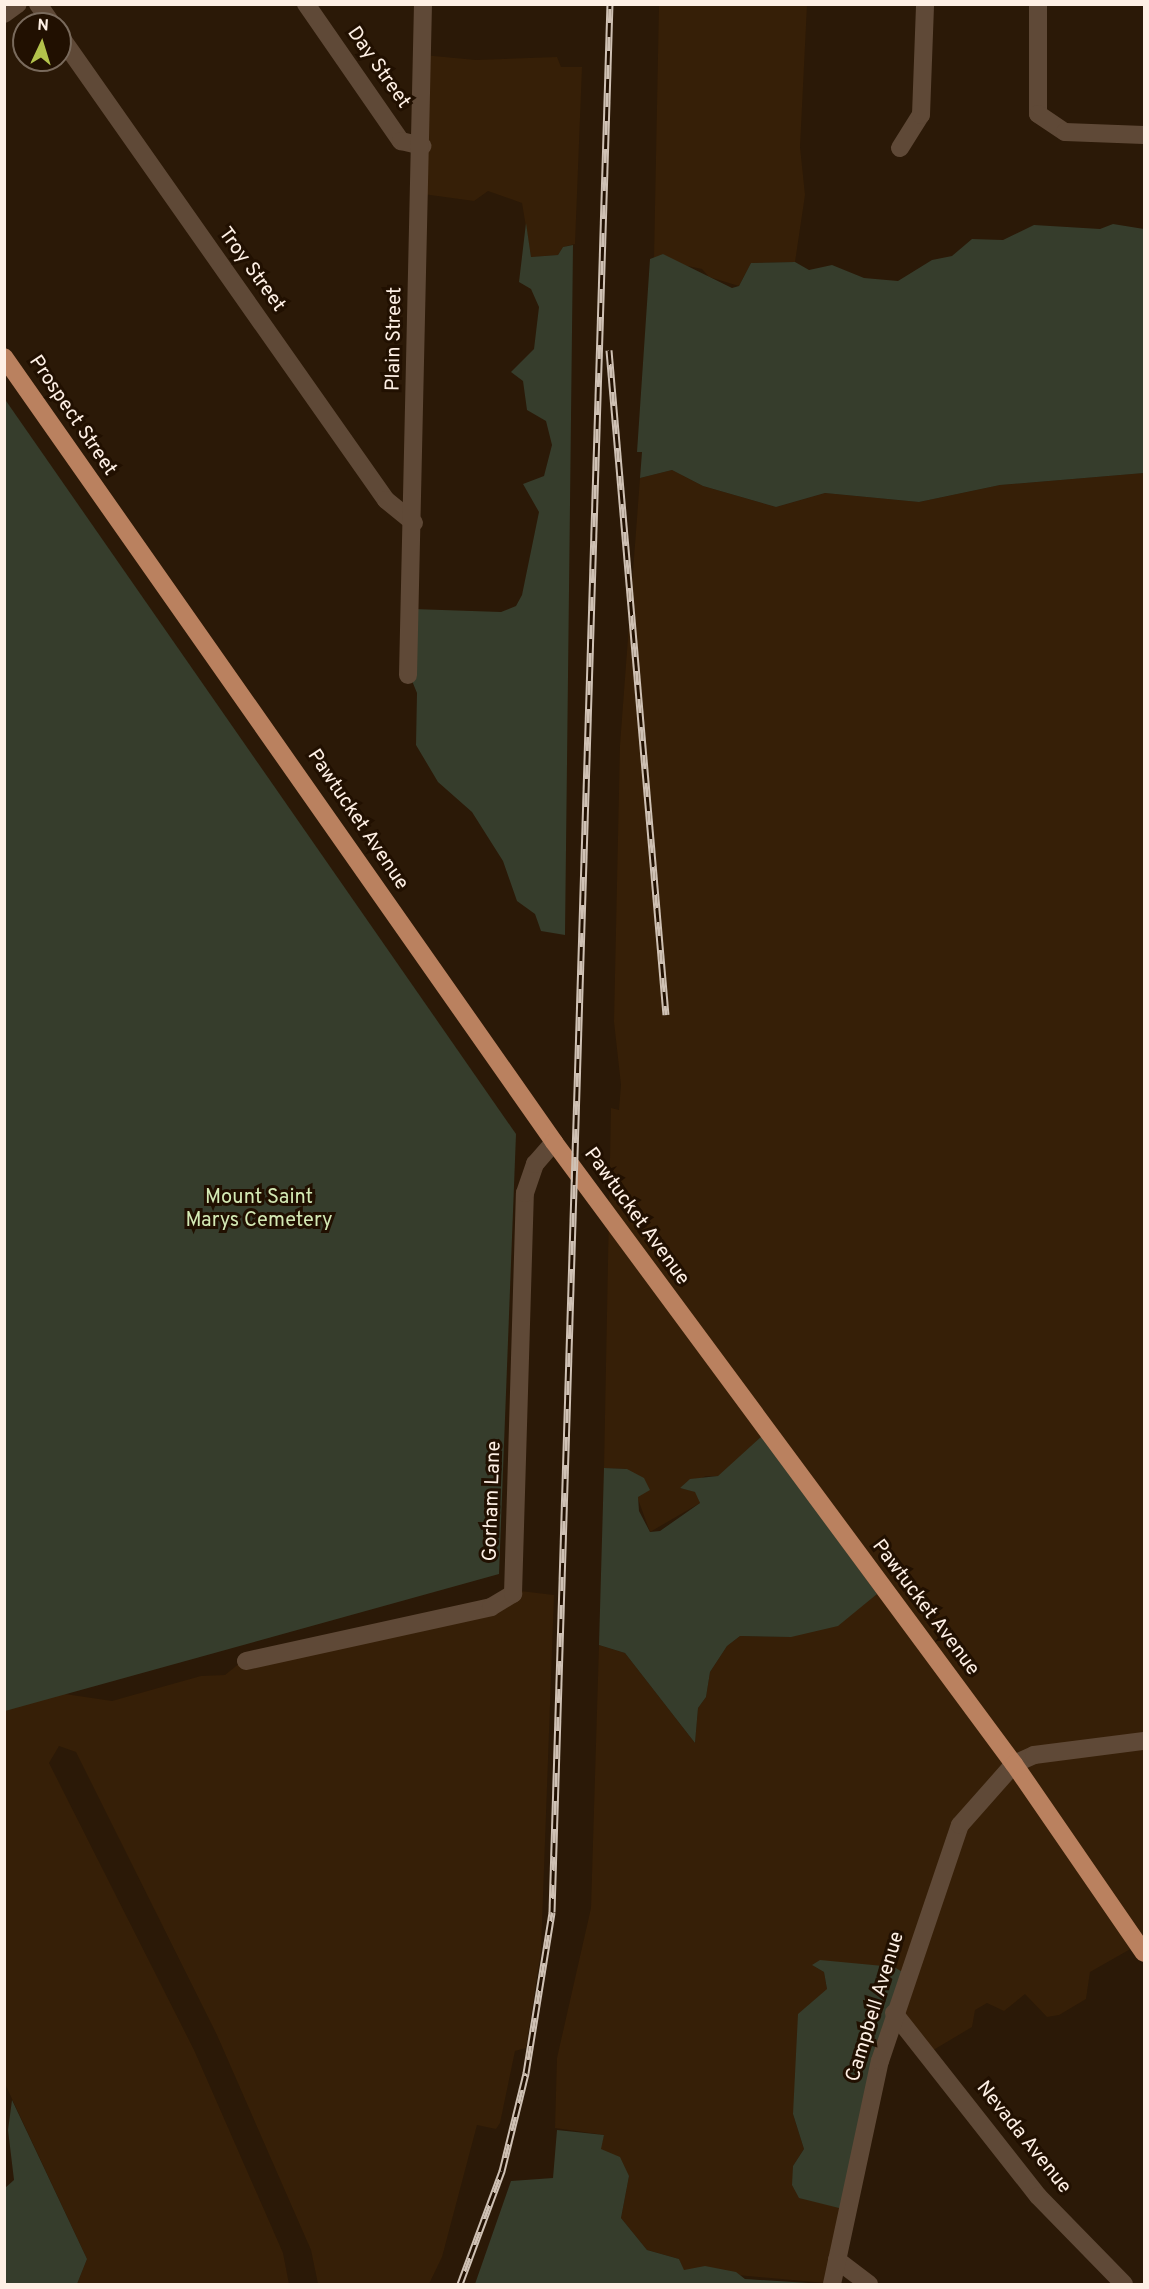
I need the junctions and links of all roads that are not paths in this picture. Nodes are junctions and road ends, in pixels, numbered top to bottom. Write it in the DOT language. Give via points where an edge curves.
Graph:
graph roads {
  1 [pos="18,4"];
  2 [pos="306,4"];
  3 [pos="423,4"];
  4 [pos="926,4"];
  5 [pos="1038,4"];
  6 [pos="4,14"];
  7 [pos="72,53"];
  8 [pos="1144,135"];
  9 [pos="422,146"];
  10 [pos="900,148"];
  11 [pos="4,357"];
  12 [pos="102,500"];
  13 [pos="414,523"];
  14 [pos="408,675"];
  15 [pos="554,1142"];
  16 [pos="246,1661"];
  17 [pos="1144,1741"];
  18 [pos="1014,1764"];
  19 [pos="1144,1953"];
  20 [pos="894,2013"];
  21 [pos="837,2260"];
  22 [pos="832,2284"];
  23 [pos="869,2284"];
  24 [pos="1124,2284"];
  1 -- 6 [label="street"];
  2 -- 9 [label="street, Day Street" via="401,141"];
  3 -- 9 [label="street, Plain Street"];
  4 -- 10 [label="street" via="921,115"];
  5 -- 8 [label="street" via="1038,114 1065,132"];
  7 -- 13 [label="street, Troy Street" via="386,500"];
  9 -- 13 [label="street, Plain Street"];
  11 -- 12 [label="main road, Prospect Street"];
  12 -- 15 [label="main road, Pawtucket Avenue"];
  13 -- 14 [label="street, Plain Street"];
  15 -- 16 [label="street, Gorham Lane" via="535,1164 525,1193 513,1594 491,1606"];
  15 -- 18 [label="main road, Pawtucket Avenue"];
  17 -- 18 [label="street" via="1061,1749"];
  18 -- 19 [label="main road, Pawtucket Avenue"];
  18 -- 20 [label="street, Campbell Avenue" via="960,1825"];
  20 -- 21 [label="street, Campbell Avenue"];
  20 -- 24 [label="street, Nevada Avenue" via="1038,2196"];
  21 -- 22 [label="street, Campbell Avenue"];
  21 -- 23 [label="street"];
}
